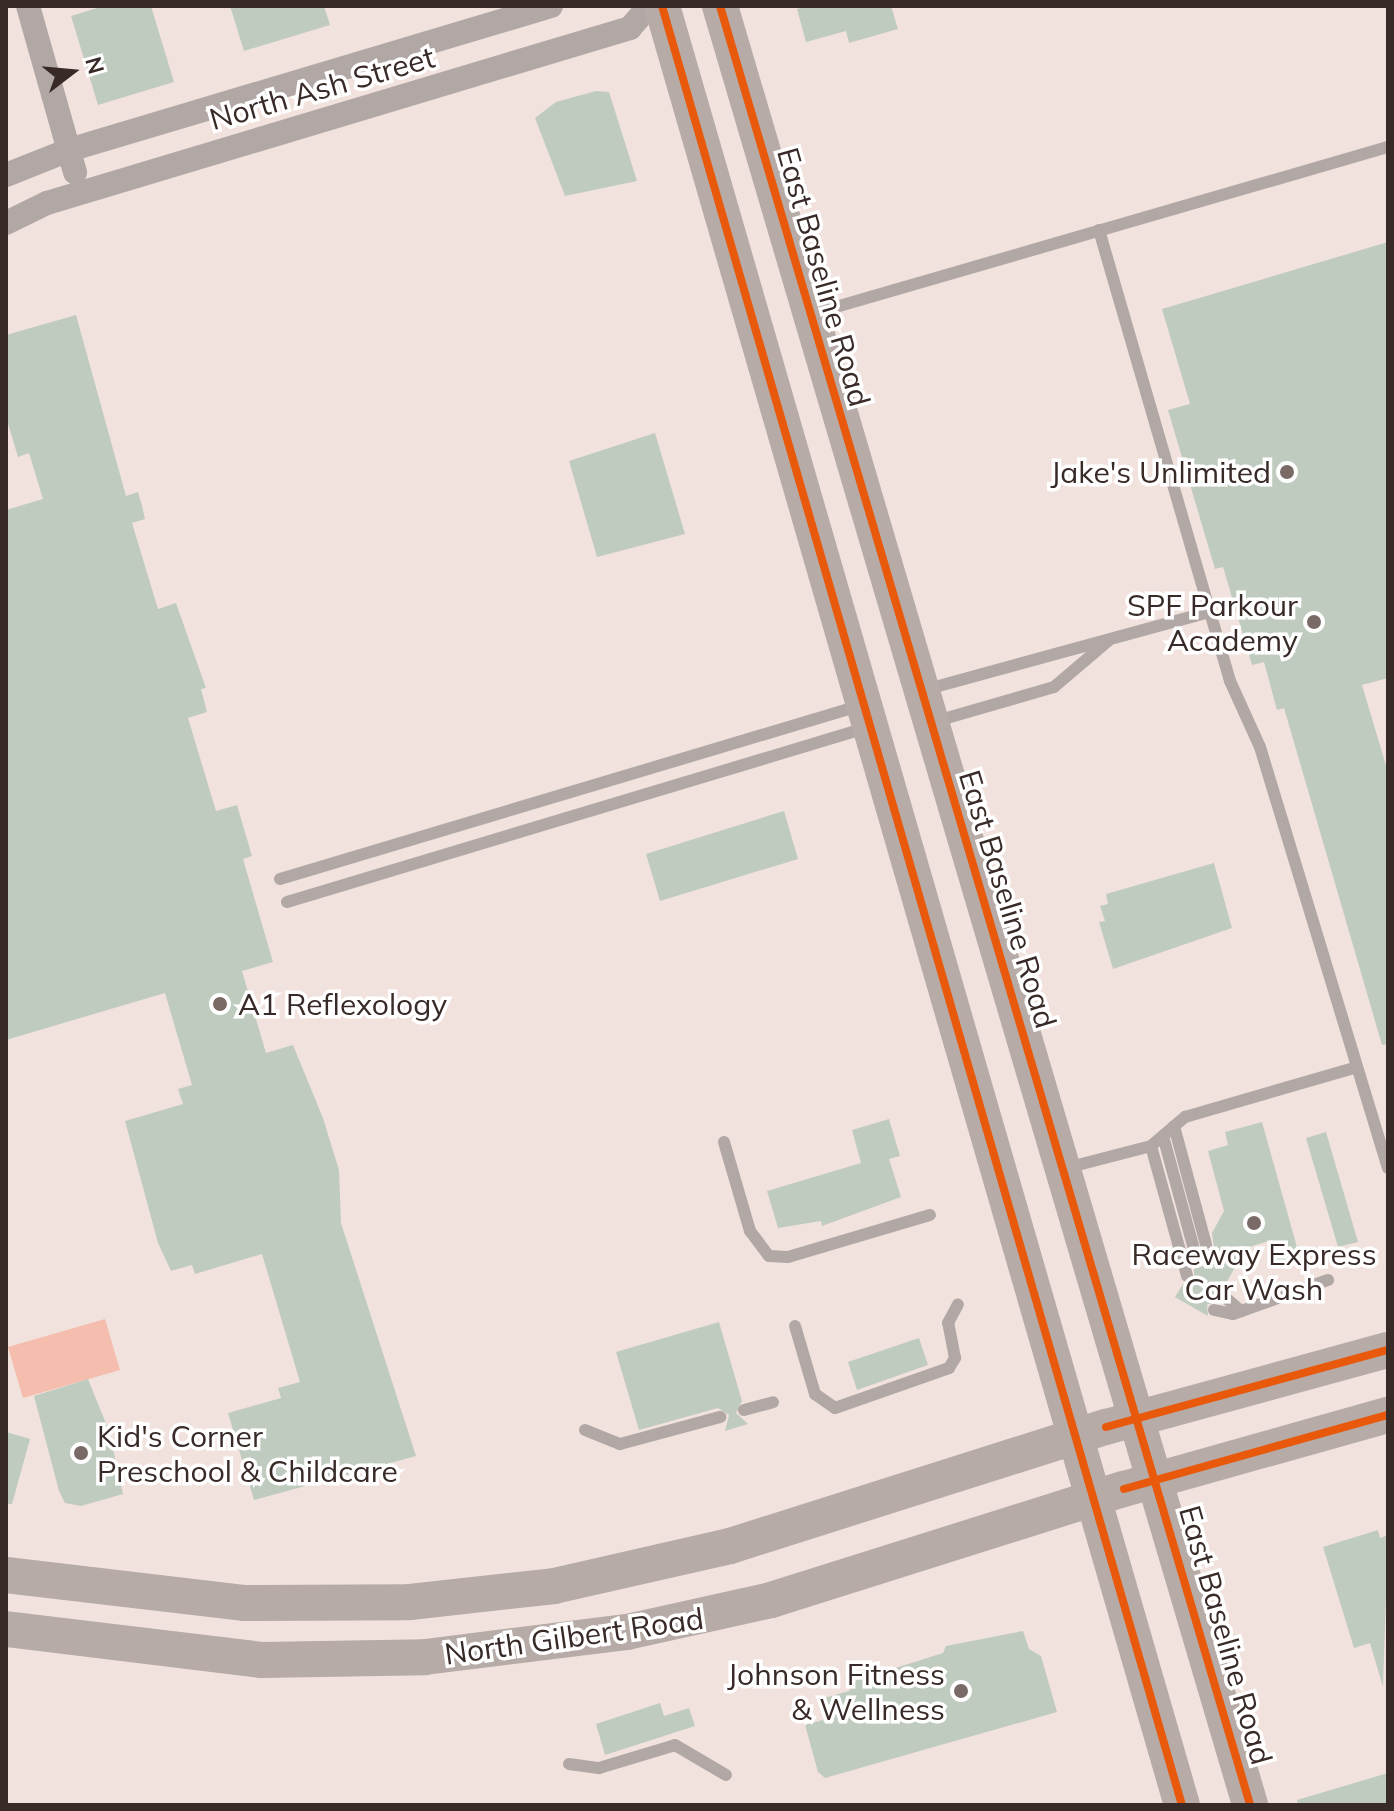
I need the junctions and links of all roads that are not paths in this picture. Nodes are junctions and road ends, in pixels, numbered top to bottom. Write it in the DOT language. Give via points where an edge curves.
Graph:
graph roads {
  1 [pos="28,6"];
  2 [pos="551,6"];
  3 [pos="649,6"];
  4 [pos="662,6"];
  5 [pos="720,6"];
  6 [pos="1388,147"];
  7 [pos="72,161"];
  8 [pos="6,175"];
  9 [pos="6,223"];
  10 [pos="1099,230"];
  11 [pos="810,314"];
  12 [pos="1210,612"];
  13 [pos="1109,641"];
  14 [pos="925,707"];
  15 [pos="870,715"];
  16 [pos="280,879"];
  17 [pos="287,902"];
  18 [pos="1354,1068"];
  19 [pos="1174,1126"];
  20 [pos="1163,1136"];
  21 [pos="724,1142"];
  22 [pos="1151,1146"];
  23 [pos="1064,1168"];
  24 [pos="1388,1168"];
  25 [pos="930,1215"];
  26 [pos="1206,1245"];
  27 [pos="1197,1260"];
  28 [pos="1187,1276"];
  29 [pos="1328,1280"];
  30 [pos="958,1304"];
  31 [pos="1241,1311"];
  32 [pos="795,1326"];
  33 [pos="1388,1350"];
  34 [pos="773,1402"];
  35 [pos="744,1410"];
  36 [pos="1388,1415"];
  37 [pos="720,1417"];
  38 [pos="1106,1428"];
  39 [pos="585,1430"];
  40 [pos="1124,1490"];
  41 [pos="6,1575"];
  42 [pos="470,1597"];
  43 [pos="6,1629"];
  44 [pos="470,1653"];
  45 [pos="569,1764"];
  46 [pos="726,1775"];
  47 [pos="1182,1805"];
  48 [pos="1250,1805"];
  1 -- 7 [label="street"];
  2 -- 7 [label="street, North Ash Street"];
  3 -- 9 [label="street, North Ash Street" via="630,28 47,203"];
  4 -- 15 [label="main road, East Baseline Road"];
  5 -- 11 [label="main road, East Baseline Road"];
  6 -- 10 [label="lane"];
  7 -- 8 [label="street, North Ash Street"];
  10 -- 11 [label="lane"];
  10 -- 12 [label="lane"];
  11 -- 14 [label="main road, East Baseline Road"];
  12 -- 13 [label="lane"];
  12 -- 18 [label="lane" via="1241,712 1260,747"];
  13 -- 14 [label="lane"];
  13 -- 14 [label="lane" via="1054,687"];
  14 -- 23 [label="main road, East Baseline Road"];
  15 -- 16 [label="lane"];
  15 -- 17 [label="lane"];
  15 -- 38 [label="main road, East Baseline Road"];
  18 -- 19 [label="lane" via="1185,1117"];
  18 -- 24 [label="lane"];
  19 -- 20 [label="lane"];
  19 -- 26 [label="lane"];
  20 -- 22 [label="lane"];
  20 -- 27 [label="lane"];
  21 -- 25 [label="lane" via="750,1231 769,1256 788,1257"];
  22 -- 23 [label="lane"];
  22 -- 28 [label="lane"];
  23 -- 38 [label="main road, East Baseline Road"];
  29 -- 31 [label="lane"];
  30 -- 32 [label="lane" via="948,1323 955,1358 949,1368 835,1408 815,1394"];
  31 -- 31 [label="lane" via="1216,1302 1227,1315"];
  33 -- 38 [label="main road, North Gilbert Road"];
  34 -- 35 [label="lane"];
  36 -- 40 [label="main road, North Gilbert Road"];
  37 -- 39 [label="lane" via="620,1444"];
  38 -- 40 [label="main road, East Baseline Road"];
  38 -- 40 [label="main road, East Baseline Road"];
  38 -- 42 [label="main road, North Gilbert Road" via="636,1571"];
  40 -- 44 [label="main road, North Gilbert Road" via="714,1616"];
  40 -- 47 [label="main road, East Baseline Road"];
  40 -- 48 [label="main road, East Baseline Road"];
  41 -- 42 [label="main road, North Gilbert Road" via="236,1603"];
  42 -- 44 [label="main road"];
  43 -- 44 [label="main road, North Gilbert Road" via="252,1659"];
  45 -- 46 [label="lane" via="599,1768 675,1745"];
}
